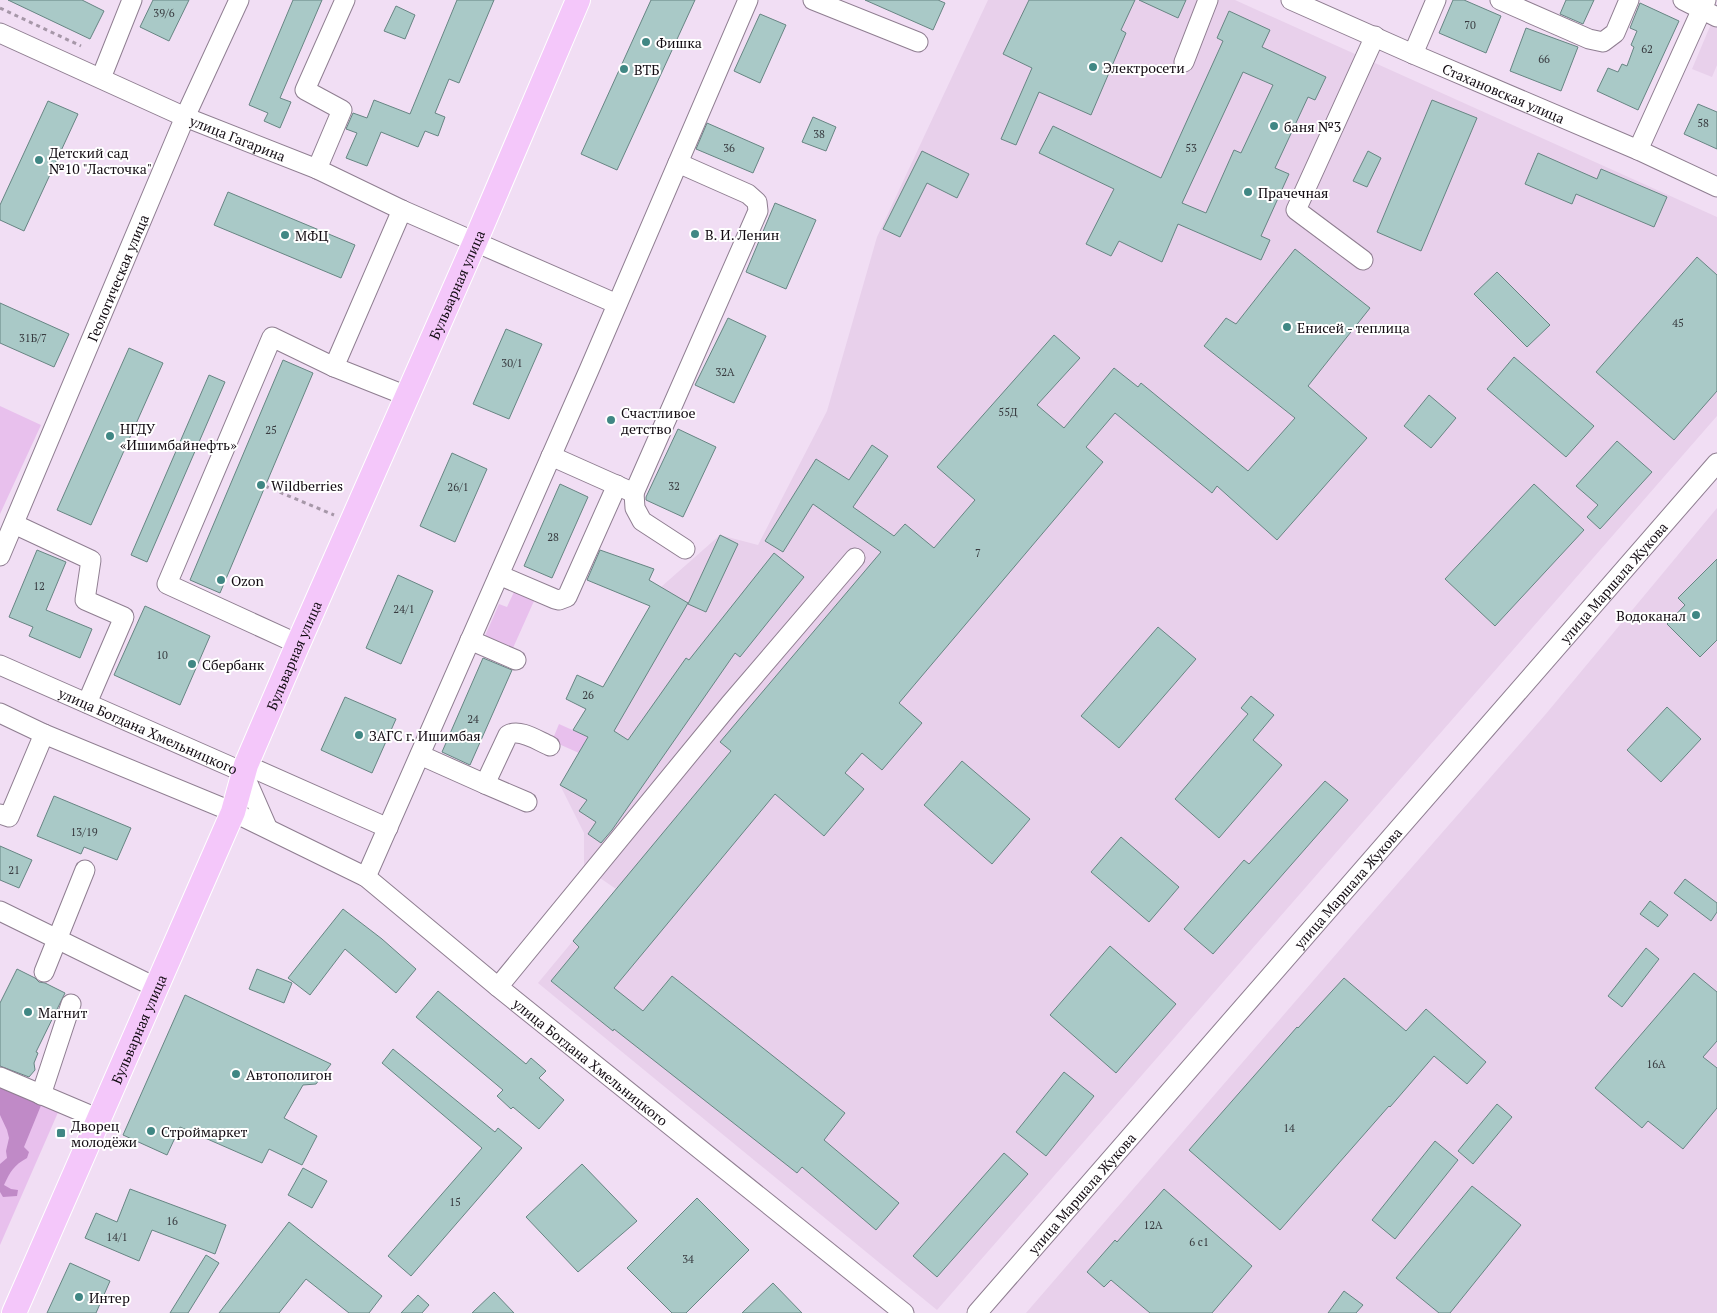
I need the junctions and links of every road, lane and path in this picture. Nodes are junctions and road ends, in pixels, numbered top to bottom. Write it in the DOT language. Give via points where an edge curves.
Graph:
graph roads {
  1 [pos="132,0"];
  2 [pos="239,0"];
  3 [pos="345,0"];
  4 [pos="578,0"];
  5 [pos="748,0"];
  6 [pos="813,0"];
  7 [pos="1208,0"];
  8 [pos="1292,0"];
  9 [pos="1436,0"];
  10 [pos="1500,0"];
  11 [pos="1629,0"];
  12 [pos="1683,0"];
  13 [pos="1312,4"];
  14 [pos="0,8"];
  15 [pos="1708,9"];
  16 [pos="0,33"];
  17 [pos="1375,36"];
  18 [pos="918,42"];
  19 [pos="81,46"];
  20 [pos="1412,54"];
  21 [pos="1184,62"];
  22 [pos="101,78"];
  23 [pos="185,117"];
  24 [pos="1638,150"];
  25 [pos="678,163"];
  26 [pos="317,169"];
  27 [pos="1717,187"];
  28 [pos="402,210"];
  29 [pos="475,242"];
  30 [pos="1363,260"];
  31 [pos="616,304"];
  32 [pos="334,367"];
  33 [pos="407,396"];
  34 [pos="551,456"];
  35 [pos="1717,463"];
  36 [pos="617,485"];
  37 [pos="266,486"];
  38 [pos="634,493"];
  39 [pos="351,522"];
  40 [pos="14,524"];
  41 [pos="685,549"];
  42 [pos="0,556"];
  43 [pos="855,558"];
  44 [pos="499,575"];
  45 [pos="470,640"];
  46 [pos="298,644"];
  47 [pos="516,660"];
  48 [pos="0,665"];
  49 [pos="87,703"];
  50 [pos="0,713"];
  51 [pos="44,734"];
  52 [pos="550,746"];
  53 [pos="420,756"];
  54 [pos="244,769"];
  55 [pos="485,784"];
  56 [pos="527,802"];
  57 [pos="233,812"];
  58 [pos="0,814"];
  59 [pos="267,827"];
  60 [pos="388,828"];
  61 [pos="85,870"];
  62 [pos="366,878"];
  63 [pos="0,911"];
  64 [pos="57,940"];
  65 [pos="44,972"];
  66 [pos="498,987"];
  67 [pos="157,988"];
  68 [pos="71,1004"];
  69 [pos="0,1077"];
  70 [pos="41,1095"];
  71 [pos="99,1119"];
  72 [pos="14,1313"];
  73 [pos="904,1313"];
  74 [pos="977,1313"];
  1 -- 22 [label="street"];
  2 -- 23 [label="street, Геологическая улица"];
  3 -- 26 [label="street" via="305,90 342,110"];
  4 -- 29 [label="main road, Бульварная улица"];
  5 -- 25 [label="street"];
  6 -- 18 [label="street"];
  7 -- 21 [label="street"];
  8 -- 13 [label="street, Стахановская улица"];
  9 -- 20 [label="street"];
  10 -- 11 [label="street" via="1589,39 1603,42 1615,33"];
  12 -- 15 [label="street"];
  13 -- 17 [label="street, Стахановская улица"];
  14 -- 19 [label="path"];
  15 -- 24 [label="street"];
  16 -- 22 [label="street, улица Гагарина"];
  17 -- 20 [label="street, Стахановская улица"];
  17 -- 30 [label="street" via="1296,210"];
  20 -- 24 [label="street, Стахановская улица"];
  22 -- 23 [label="street, улица Гагарина"];
  23 -- 26 [label="street, улица Гагарина"];
  23 -- 40 [label="street, Геологическая улица"];
  24 -- 27 [label="street, Стахановская улица"];
  25 -- 31 [label="street"];
  25 -- 38 [label="street" via="748,194 757,202 758,211"];
  26 -- 28 [label="street, улица Гагарина"];
  28 -- 29 [label="street, улица Гагарина"];
  28 -- 32 [label="street"];
  29 -- 31 [label="street, улица Гагарина"];
  29 -- 33 [label="main road, Бульварная улица"];
  31 -- 34 [label="street"];
  32 -- 33 [label="street"];
  32 -- 46 [label="street" via="272,337 168,584"];
  33 -- 39 [label="main road, Бульварная улица"];
  34 -- 36 [label="street"];
  34 -- 44 [label="street"];
  35 -- 74 [label="street, улица Маршала Жукова"];
  36 -- 38 [label="street"];
  36 -- 44 [label="street" via="567,597 555,599"];
  37 -- 39 [label="path"];
  38 -- 41 [label="street" via="635,508 642,521"];
  39 -- 46 [label="main road, Бульварная улица"];
  40 -- 42 [label="street, Геологическая улица"];
  40 -- 49 [label="street" via="91,560 85,600 124,617"];
  43 -- 66 [label="street" via="730,704"];
  44 -- 45 [label="street"];
  45 -- 47 [label="street"];
  45 -- 53 [label="street"];
  46 -- 54 [label="main road, Бульварная улица"];
  48 -- 49 [label="street, улица Богдана Хмельницкого"];
  49 -- 54 [label="street, улица Богдана Хмельницкого"];
  50 -- 51 [label="street, улица Богдана Хмельницкого"];
  51 -- 57 [label="street, улица Богдана Хмельницкого"];
  51 -- 58 [label="street" via="8,817"];
  52 -- 55 [label="street" via="519,733 511,733"];
  53 -- 55 [label="street"];
  53 -- 60 [label="street"];
  54 -- 57 [label="main road, Бульварная улица"];
  54 -- 59 [label="street, улица Богдана Хмельницкого"];
  54 -- 60 [label="street"];
  55 -- 56 [label="street"];
  57 -- 59 [label="street, улица Богдана Хмельницкого"];
  57 -- 67 [label="main road, Бульварная улица"];
  59 -- 62 [label="street, улица Богдана Хмельницкого"];
  60 -- 62 [label="street"];
  61 -- 64 [label="street"];
  62 -- 66 [label="street, улица Богдана Хмельницкого"];
  63 -- 64 [label="street"];
  64 -- 65 [label="street"];
  64 -- 67 [label="street"];
  66 -- 73 [label="street, улица Богдана Хмельницкого"];
  67 -- 71 [label="main road, Бульварная улица"];
  68 -- 70 [label="street"];
  69 -- 70 [label="street"];
  70 -- 71 [label="street"];
  71 -- 72 [label="main road, Бульварная улица"];
}
